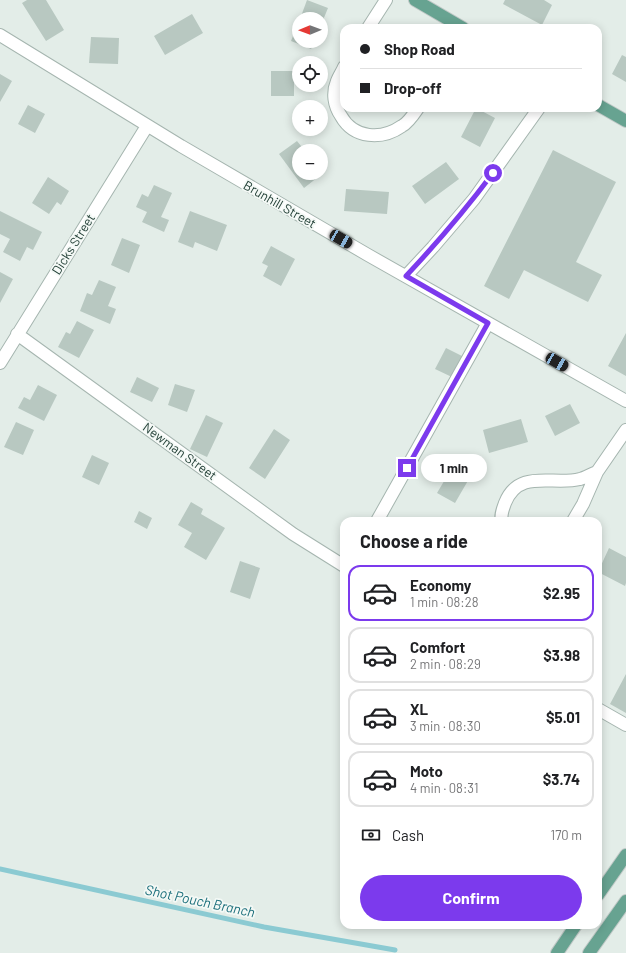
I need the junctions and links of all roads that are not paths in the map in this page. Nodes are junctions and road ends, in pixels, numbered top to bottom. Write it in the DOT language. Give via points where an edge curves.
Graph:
graph roads {
  1 [pos="386,0"];
  2 [pos="415,0"];
  3 [pos="371,24"];
  4 [pos="456,24"];
  5 [pos="0,35"];
  6 [pos="340,75"];
  7 [pos="602,107"];
  8 [pos="415,112"];
  9 [pos="536,112"];
  10 [pos="626,121"];
  11 [pos="148,126"];
  12 [pos="406,276"];
  13 [pos="488,323"];
  14 [pos="18,334"];
  15 [pos="0,363"];
  16 [pos="626,401"];
  17 [pos="626,430"];
  18 [pos="597,472"];
  19 [pos="379,517"];
  20 [pos="502,517"];
  21 [pos="575,517"];
  22 [pos="340,563"];
  23 [pos="602,711"];
  24 [pos="626,725"];
  25 [pos="626,855"];
  26 [pos="602,889"];
  27 [pos="626,901"];
  28 [pos="573,929"];
  29 [pos="557,953"];
  30 [pos="589,953"];
  1 -- 3 [label="street"];
  2 -- 4 [label="main road"];
  5 -- 11 [label="street, Brunhill Street"];
  6 -- 8 [label="street" via="336,82 334,97 336,110 351,128 360,134 374,136 389,133 404,126"];
  7 -- 10 [label="main road"];
  9 -- 12 [label="street" via="474,199"];
  11 -- 12 [label="street, Brunhill Street"];
  11 -- 14 [label="street, Dicks Street"];
  12 -- 13 [label="street, Brunhill Street"];
  13 -- 16 [label="street, Brunhill Street"];
  13 -- 19 [label="street"];
  14 -- 15 [label="street, Dicks Street"];
  14 -- 22 [label="street, Newman Street" via="293,534"];
  17 -- 18 [label="street"];
  18 -- 20 [label="street" via="579,480 534,481 521,484 512,490 502,510"];
  18 -- 21 [label="street"];
  23 -- 24 [label="street"];
  25 -- 26 [label="main road"];
  27 -- 30 [label="main road"];
  28 -- 29 [label="main road"];
}
